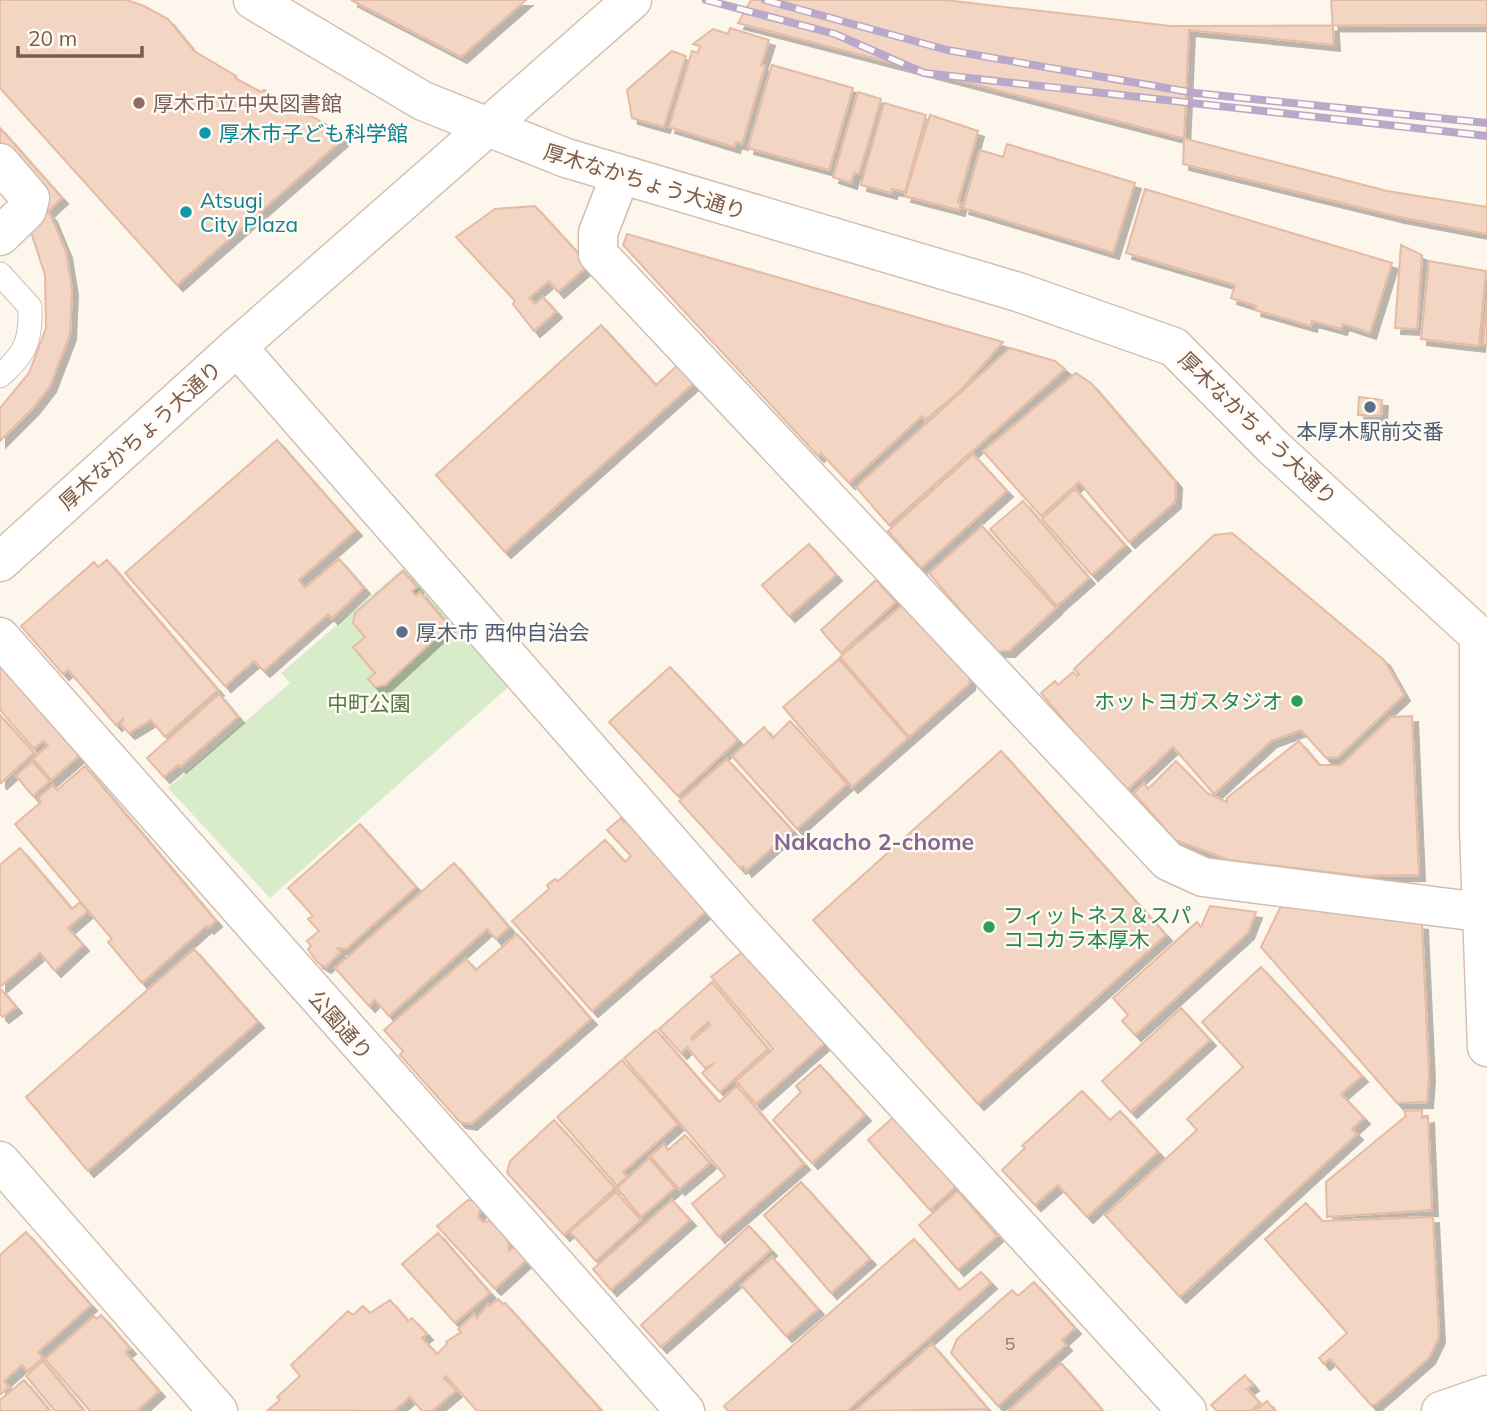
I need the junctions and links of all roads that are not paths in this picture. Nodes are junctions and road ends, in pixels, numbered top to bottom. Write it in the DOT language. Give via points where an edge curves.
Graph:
graph roads {
  1 [pos="253,0"];
  2 [pos="632,0"];
  3 [pos="486,128"];
  4 [pos="0,163"];
  5 [pos="620,176"];
  6 [pos="0,236"];
  7 [pos="0,274"];
  8 [pos="237,347"];
  9 [pos="0,376"];
  10 [pos="0,562"];
  11 [pos="1483,636"];
  12 [pos="0,637"];
  13 [pos="1485,913"];
  14 [pos="1487,1047"];
  15 [pos="0,1161"];
  16 [pos="1487,1395"];
  17 [pos="218,1411"];
  18 [pos="685,1411"];
  19 [pos="1187,1411"];
  20 [pos="1441,1411"];
  1 -- 3 [label="street" via="423,101"];
  2 -- 3 [label="street"];
  3 -- 5 [label="street, 厚木なかちょう大通り"];
  3 -- 8 [label="street, 厚木なかちょう大通り"];
  4 -- 6 [label="street" via="30,198 27,210"];
  5 -- 11 [label="street, 厚木なかちょう大通り" via="1018,292 1174,346 1273,447"];
  5 -- 13 [label="street" via="598,233 598,254 1168,861 1203,877"];
  7 -- 9 [label="lane" via="30,307 31,335 15,362"];
  8 -- 10 [label="street, 厚木なかちょう大通り"];
  8 -- 19 [label="street" via="739,921"];
  11 -- 13 [label="street"];
  12 -- 18 [label="street, 公園通り"];
  13 -- 14 [label="street"];
  15 -- 17 [label="street"];
  16 -- 20 [label="street"];
}
